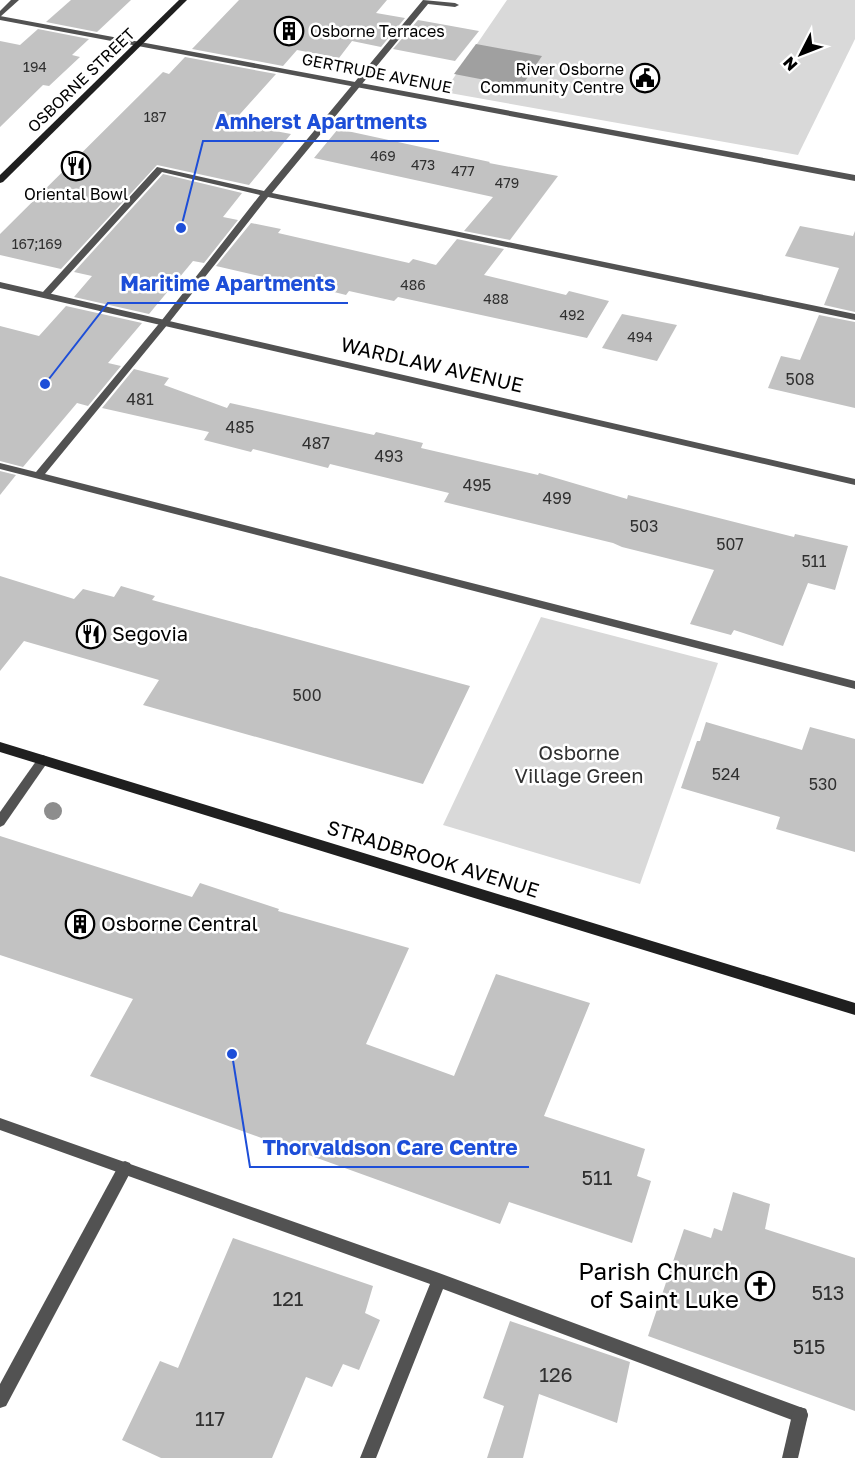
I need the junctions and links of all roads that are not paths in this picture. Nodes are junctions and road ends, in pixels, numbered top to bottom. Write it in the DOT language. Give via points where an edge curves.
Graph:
graph roads {
  1 [pos="15,0"];
  2 [pos="183,0"];
  3 [pos="427,1"];
  4 [pos="455,6"];
  5 [pos="0,17"];
  6 [pos="139,44"];
  7 [pos="358,85"];
  8 [pos="855,178"];
  9 [pos="0,180"];
  10 [pos="266,194"];
  11 [pos="0,285"];
  12 [pos="45,295"];
  13 [pos="855,317"];
  14 [pos="165,322"];
  15 [pos="0,466"];
  16 [pos="37,477"];
  17 [pos="855,482"];
  18 [pos="855,685"];
  19 [pos="0,747"];
  20 [pos="43,760"];
  21 [pos="0,822"];
  22 [pos="855,1009"];
  23 [pos="0,1124"];
  24 [pos="125,1168"];
  25 [pos="439,1280"];
  26 [pos="0,1400"];
  27 [pos="368,1458"];
  28 [pos="790,1458"];
  1 -- 5 [label="street"];
  2 -- 6 [label="street, OSBORNE STREET"];
  3 -- 4 [label="street"];
  3 -- 7 [label="street"];
  5 -- 6 [label="street, GERTRUDE AVENUE"];
  6 -- 7 [label="street, GERTRUDE AVENUE"];
  6 -- 9 [label="street, OSBORNE STREET"];
  7 -- 8 [label="street, GERTRUDE AVENUE"];
  7 -- 10 [label="street"];
  10 -- 12 [label="street" via="160,169"];
  10 -- 13 [label="street"];
  10 -- 14 [label="street"];
  11 -- 12 [label="street, WARDLAW AVENUE"];
  12 -- 14 [label="street, WARDLAW AVENUE"];
  14 -- 16 [label="street"];
  14 -- 17 [label="street, WARDLAW AVENUE"];
  15 -- 16 [label="street"];
  16 -- 18 [label="street"];
  19 -- 20 [label="street, STRADBROOK AVENUE"];
  20 -- 21 [label="street"];
  20 -- 22 [label="street, STRADBROOK AVENUE"];
  23 -- 24 [label="street"];
  24 -- 25 [label="street"];
  24 -- 26 [label="street"];
  25 -- 27 [label="street"];
  25 -- 28 [label="street" via="801,1415"];
}
